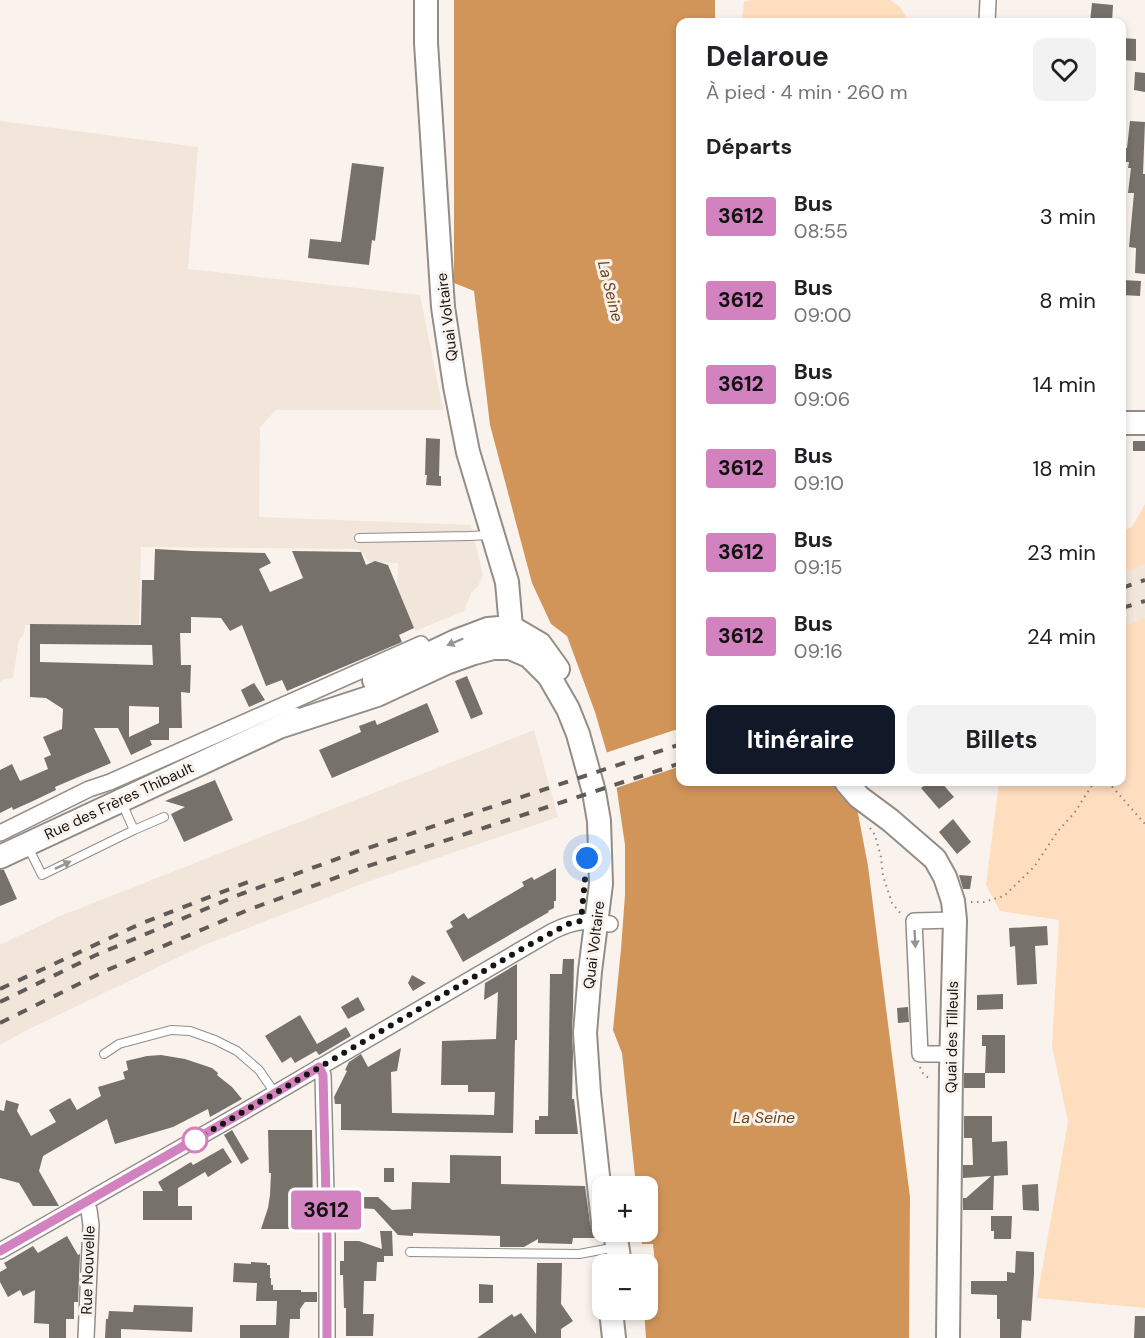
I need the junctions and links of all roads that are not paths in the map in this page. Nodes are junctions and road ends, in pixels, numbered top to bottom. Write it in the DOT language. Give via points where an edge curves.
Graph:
graph roads {
  1 [pos="426,0"];
  2 [pos="988,0"];
  3 [pos="987,18"];
  4 [pos="1126,423"];
  5 [pos="1145,423"];
  6 [pos="493,534"];
  7 [pos="359,538"];
  8 [pos="510,638"];
  9 [pos="431,662"];
  10 [pos="233,738"];
  11 [pos="849,786"];
  12 [pos="94,799"];
  13 [pos="121,800"];
  14 [pos="164,817"];
  15 [pos="134,830"];
  16 [pos="0,832"];
  17 [pos="27,844"];
  18 [pos="0,856"];
  19 [pos="954,910"];
  20 [pos="603,922"];
  21 [pos="104,1054"];
  22 [pos="952,1054"];
  23 [pos="319,1067"];
  24 [pos="275,1093"];
  25 [pos="598,1176"];
  26 [pos="608,1176"];
  27 [pos="85,1203"];
  28 [pos="610,1249"];
  29 [pos="0,1251"];
  30 [pos="410,1252"];
  31 [pos="612,1320"];
  32 [pos="626,1320"];
  33 [pos="86,1338"];
  34 [pos="327,1338"];
  35 [pos="614,1338"];
  36 [pos="627,1338"];
  37 [pos="948,1338"];
  1 -- 6 [label="street, Quai Voltaire" via="443,307 468,452"];
  2 -- 3 [label="street"];
  4 -- 5 [label="street"];
  6 -- 7 [label="lane"];
  6 -- 8 [label="street, Quai Voltaire" via="507,582"];
  8 -- 9 [label="street, Rue des Frères Thibault" via="488,629 456,641"];
  8 -- 20 [label="street, Quai Voltaire" via="540,644 566,680 595,754 608,812 613,866"];
  9 -- 10 [label="street, Rue des Frères Thibault" via="282,726"];
  9 -- 10 [label="street, Rue des Frères Thibault" via="421,644"];
  10 -- 12 [label="street, Rue des Frères Thibault" via="110,782"];
  10 -- 13 [label="street, Rue des Frères Thibault"];
  11 -- 19 [label="street, Quai des Tilleuls" via="934,859 945,877"];
  12 -- 13 [label="street, Rue des Frères Thibault"];
  12 -- 16 [label="street, Rue des Frères Thibault"];
  12 -- 17 [label="street, Rue des Frères Thibault"];
  13 -- 15 [label="lane"];
  14 -- 15 [label="lane"];
  17 -- 15 [label="lane, one-way" via="42,875"];
  17 -- 18 [label="street, Rue des Frères Thibault"];
  19 -- 22 [label="street, Quai des Tilleuls"];
  19 -- 22 [label="street, one-way" via="914,921 920,1054"];
  20 -- 23 [label="street" via="581,921 553,931"];
  20 -- 25 [label="street, Quai Voltaire" via="589,983 585,1033"];
  20 -- 26 [label="street, Quai Voltaire" via="605,965 597,1060"];
  21 -- 24 [label="lane" via="119,1044 161,1032 190,1031 237,1051 259,1070"];
  22 -- 37 [label="street, Quai des Tilleuls"];
  23 -- 24 [label="street"];
  23 -- 34 [label="street" via="323,1075"];
  24 -- 27 [label="street"];
  27 -- 29 [label="street"];
  27 -- 33 [label="street, Rue Nouvelle" via="91,1225"];
  28 -- 30 [label="lane" via="579,1254"];
  31 -- 35 [label="street"];
  32 -- 36 [label="street"];
}
